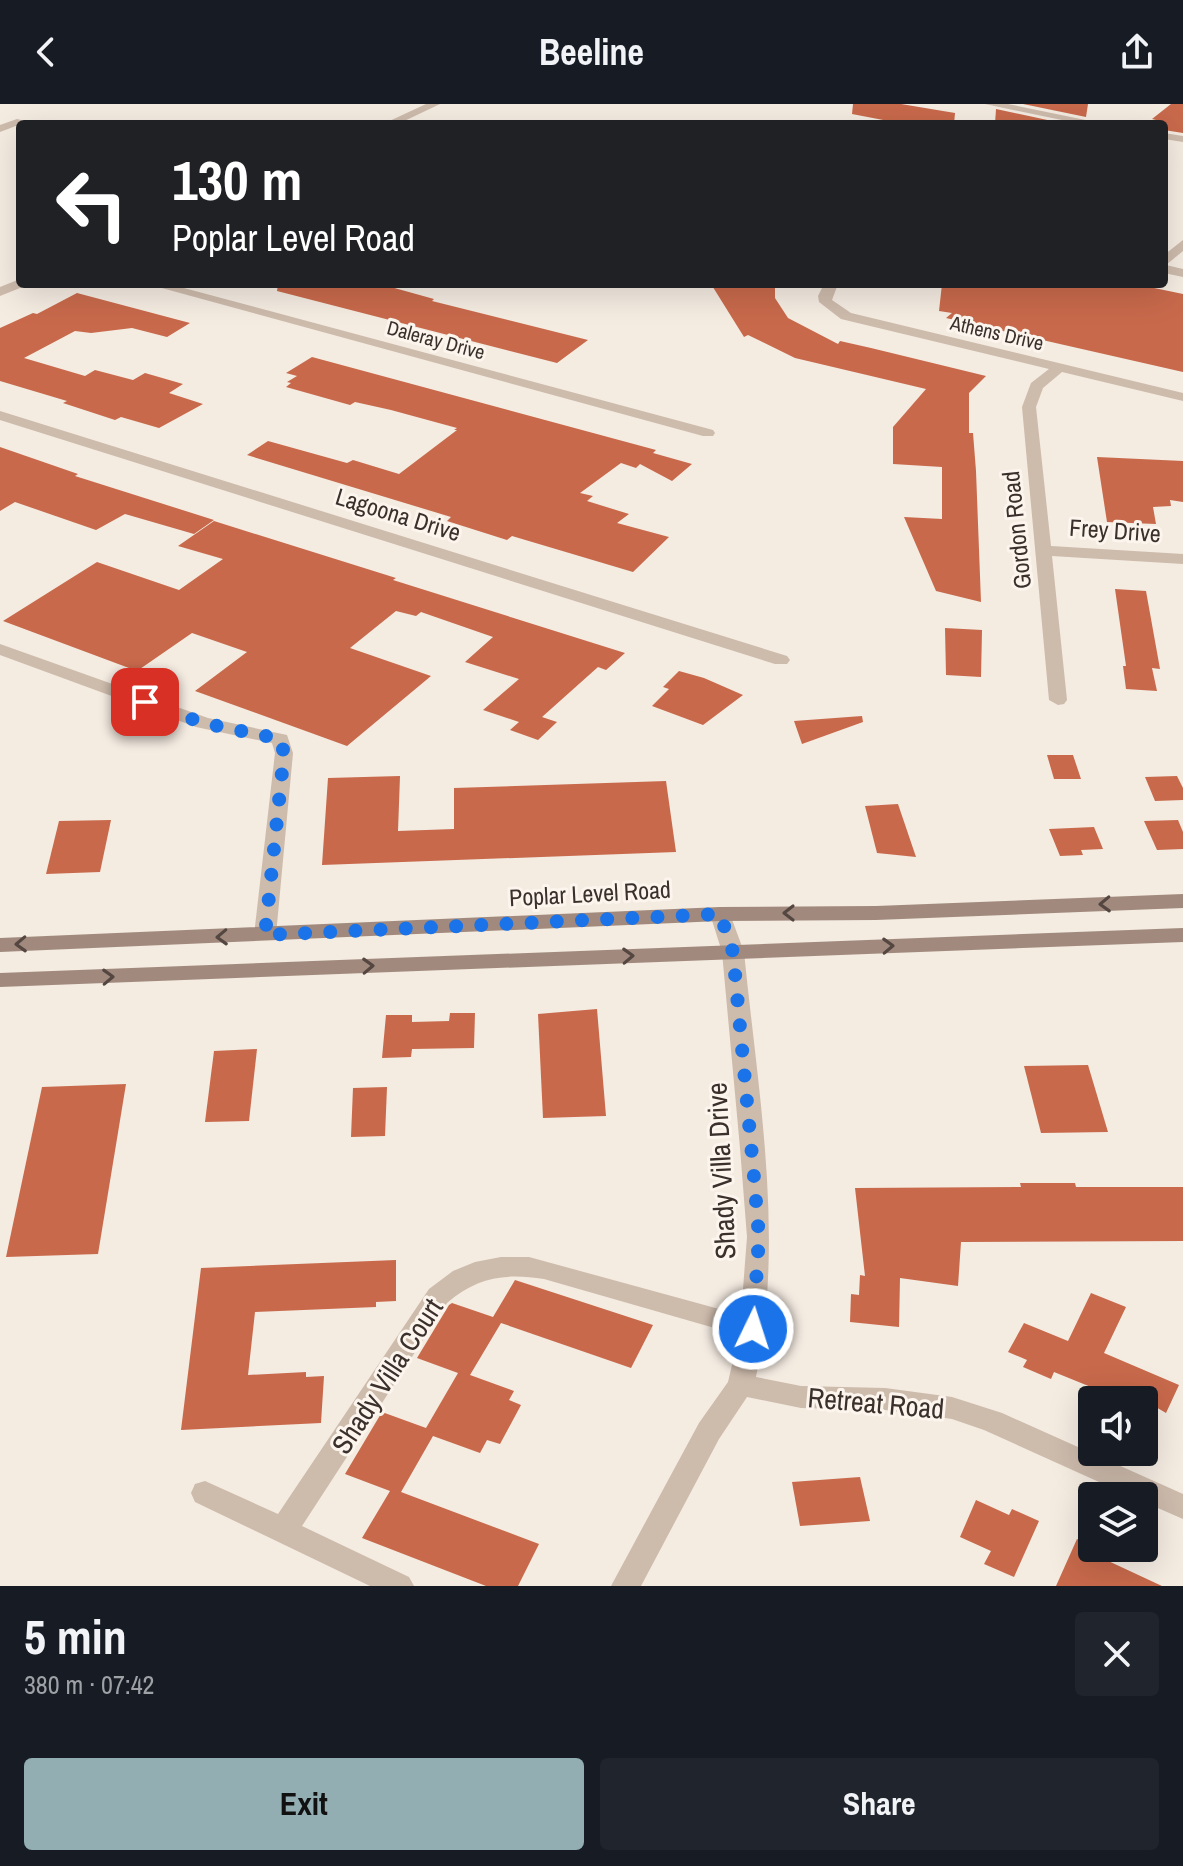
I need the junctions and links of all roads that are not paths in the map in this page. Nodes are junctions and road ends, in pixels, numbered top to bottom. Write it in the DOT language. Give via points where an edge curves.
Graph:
graph roads {
  1 [pos="431,104"];
  2 [pos="990,104"];
  3 [pos="397,120"];
  4 [pos="1077,120"];
  5 [pos="1183,244"];
  6 [pos="1168,258"];
  7 [pos="169,288"];
  8 [pos="829,288"];
  9 [pos="1059,368"];
  10 [pos="1183,397"];
  11 [pos="0,415"];
  12 [pos="708,433"];
  13 [pos="1044,551"];
  14 [pos="1183,559"];
  15 [pos="0,649"];
  16 [pos="781,660"];
  17 [pos="1058,700"];
  18 [pos="1183,901"];
  19 [pos="720,914"];
  20 [pos="265,935"];
  21 [pos="1183,935"];
  22 [pos="0,945"];
  23 [pos="733,952"];
  24 [pos="0,980"];
  25 [pos="753,1329"];
  26 [pos="741,1385"];
  27 [pos="205,1493"];
  28 [pos="1183,1507"];
  29 [pos="282,1531"];
  30 [pos="399,1586"];
  31 [pos="626,1586"];
  1 -- 3 [label="street"];
  2 -- 4 [label="street"];
  5 -- 6 [label="street"];
  7 -- 12 [label="street, Daleray Drive"];
  8 -- 9 [label="street, Athens Drive" via="826,302 846,316"];
  9 -- 10 [label="street, Athens Drive"];
  9 -- 13 [label="street, Gordon Road" via="1036,386 1029,407"];
  11 -- 16 [label="street, Lagoona Drive"];
  13 -- 14 [label="street, Frey Drive"];
  13 -- 17 [label="street, Gordon Road"];
  15 -- 20 [label="street" via="203,723 280,739 284,753"];
  18 -- 19 [label="main road, Poplar Level Road, one-way"];
  19 -- 20 [label="main road, Poplar Level Road"];
  19 -- 23 [label="street, Shady Villa Drive"];
  20 -- 22 [label="main road, Poplar Level Road, one-way"];
  23 -- 21 [label="main road, one-way"];
  24 -- 23 [label="main road, one-way"];
  23 -- 25 [label="street, Shady Villa Drive" via="759,1237"];
  25 -- 26 [label="street, Shady Villa Drive"];
  25 -- 29 [label="street, Shady Villa Court" via="544,1269 512,1264 475,1271 438,1296"];
  26 -- 28 [label="street, Retreat Road" via="801,1397 885,1399 952,1408"];
  26 -- 31 [label="street, Shady Villa Drive" via="709,1431"];
  27 -- 29 [label="street"];
  29 -- 30 [label="street"];
}
